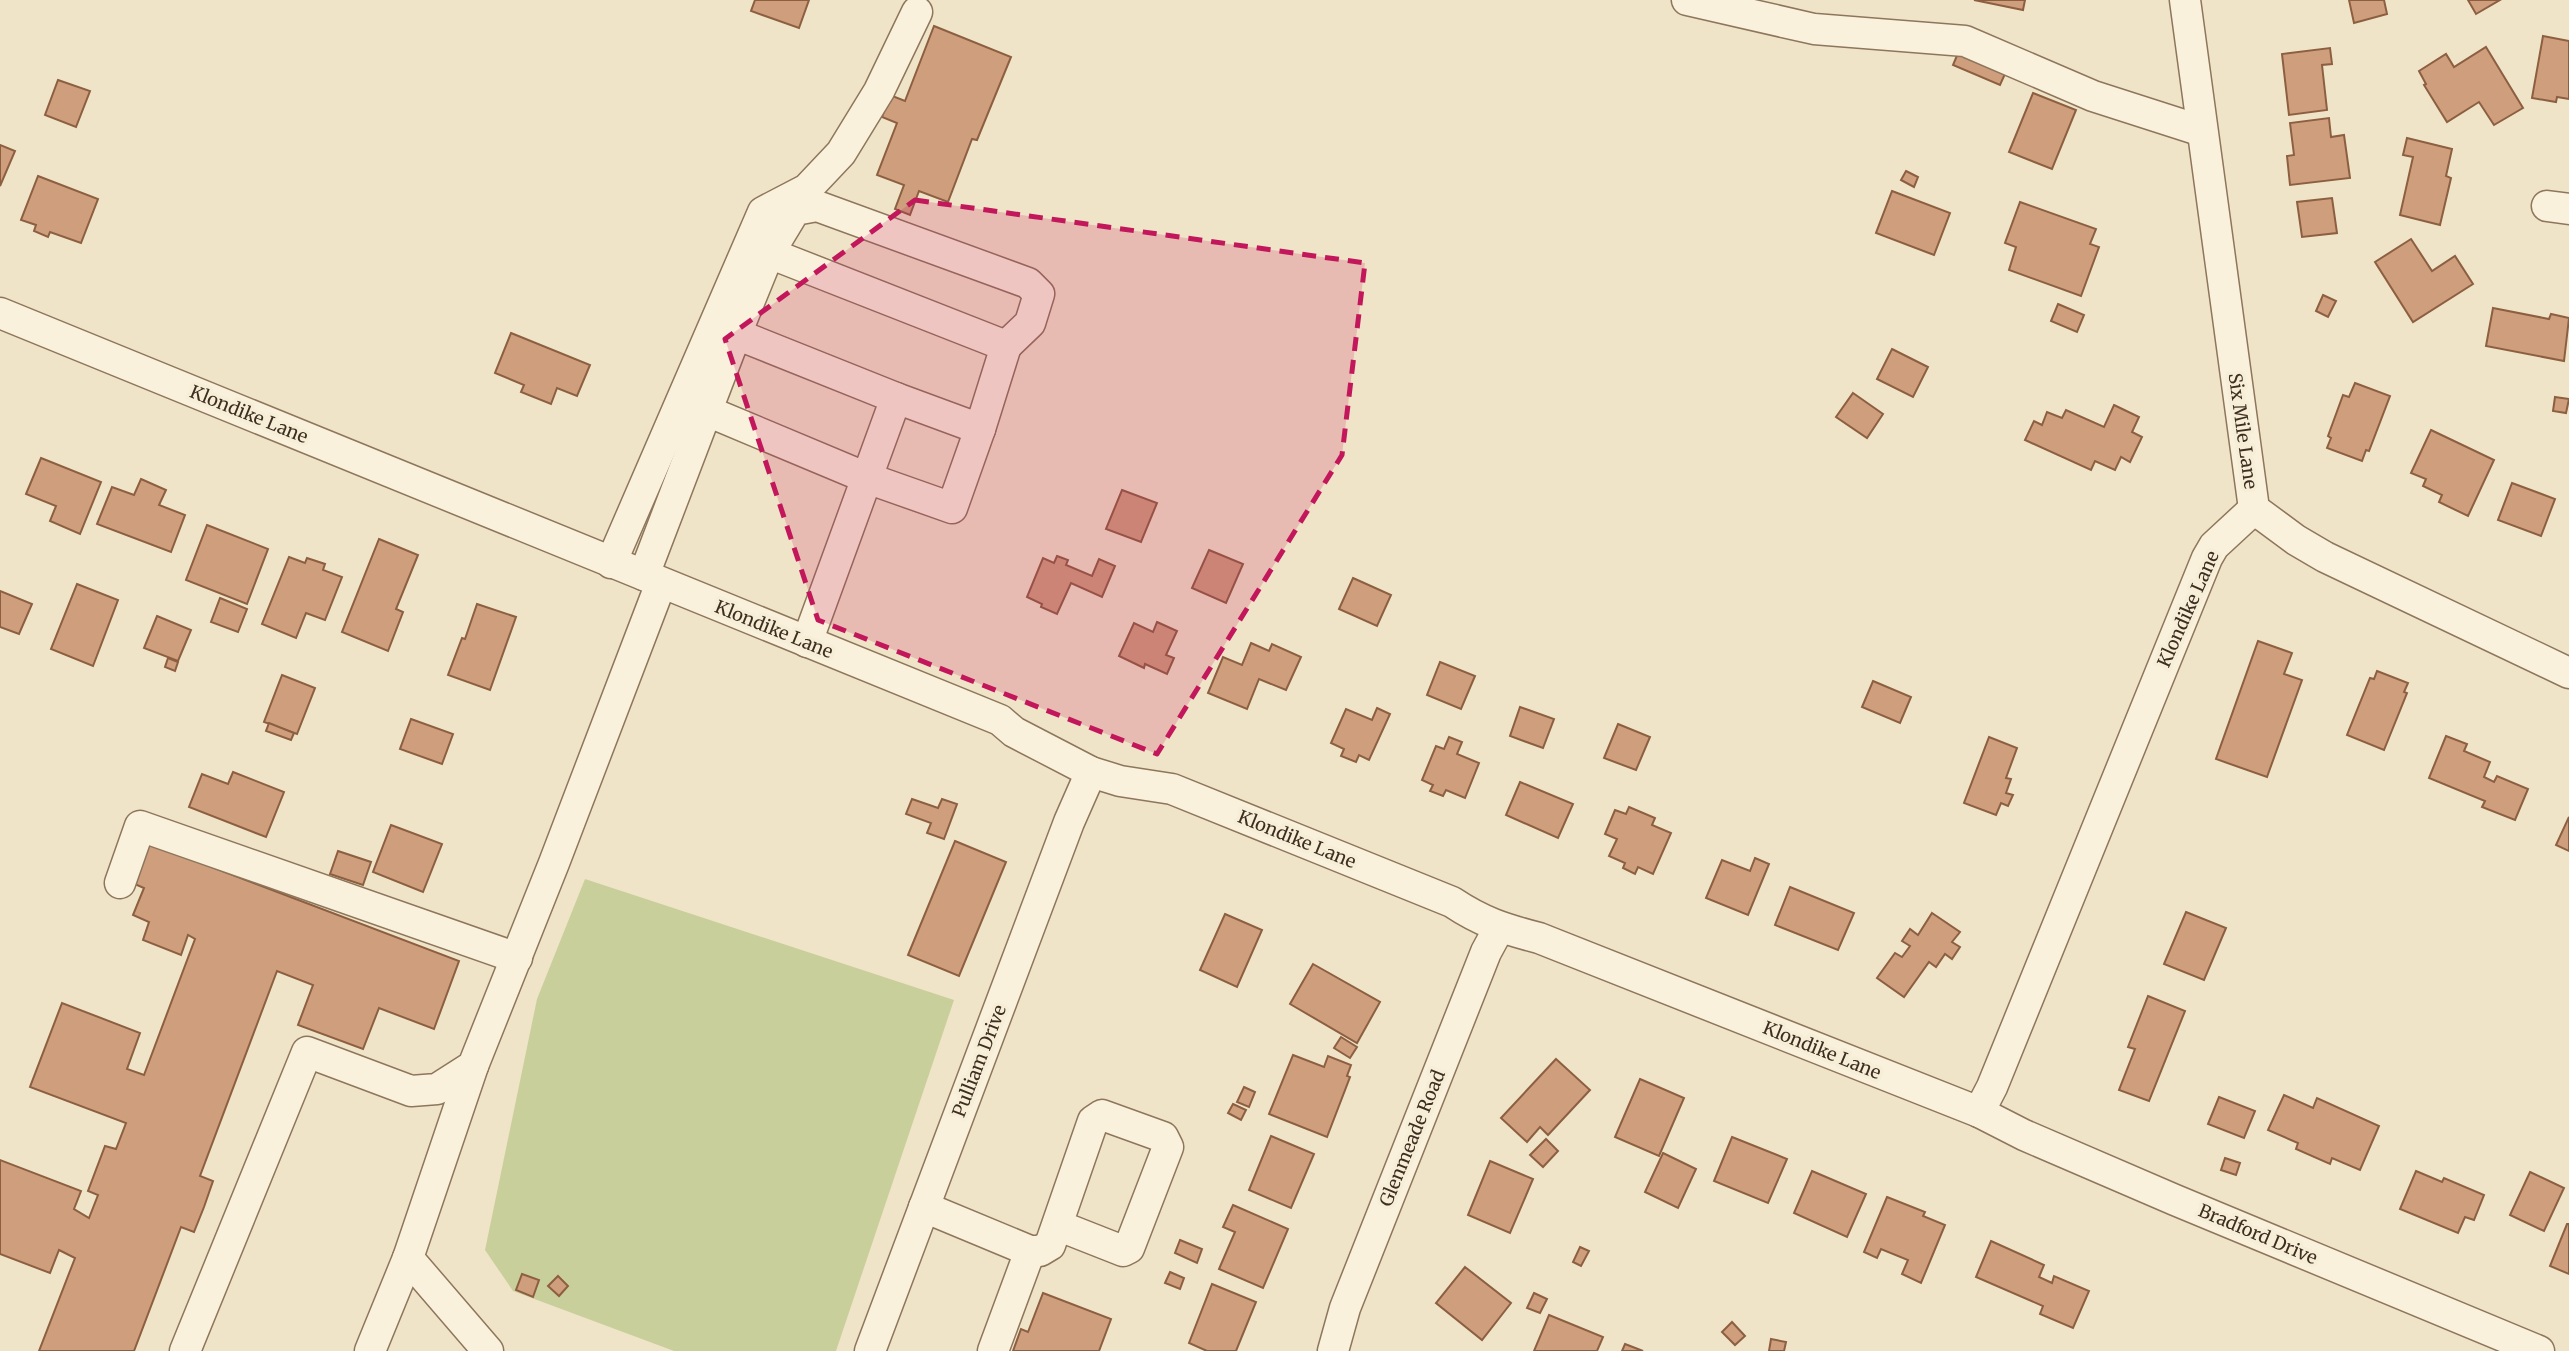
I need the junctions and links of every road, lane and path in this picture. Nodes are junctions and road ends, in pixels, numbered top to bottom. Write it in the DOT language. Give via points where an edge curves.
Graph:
graph roads {
  1 [pos="1688,0"];
  2 [pos="2185,0"];
  3 [pos="917,12"];
  4 [pos="2202,131"];
  5 [pos="769,253"];
  6 [pos="0,313"];
  7 [pos="736,334"];
  8 [pos="1006,346"];
  9 [pos="896,398"];
  10 [pos="707,411"];
  11 [pos="980,429"];
  12 [pos="866,478"];
  13 [pos="2254,509"];
  14 [pos="611,563"];
  15 [pos="653,579"];
  16 [pos="807,642"];
  17 [pos="2569,673"];
  18 [pos="1091,772"];
  19 [pos="120,883"];
  20 [pos="1499,928"];
  21 [pos="517,958"];
  22 [pos="474,1066"];
  23 [pos="1979,1112"];
  24 [pos="924,1207"];
  25 [pos="1057,1225"];
  26 [pos="1030,1251"];
  27 [pos="408,1258"];
  28 [pos="185,1351"];
  29 [pos="370,1351"];
  30 [pos="488,1351"];
  31 [pos="870,1351"];
  32 [pos="993,1351"];
  33 [pos="1333,1351"];
  34 [pos="2539,1351"];
  1 -- 4 [label="street" via="1814,29 1965,41 2093,96"];
  2 -- 4 [label="street, Six Mile Lane"];
  3 -- 14 [label="street" via="879,91 842,153 807,189 763,212"];
  4 -- 13 [label="street, Six Mile Lane"];
  5 -- 7 [label="street"];
  5 -- 8 [label="street"];
  5 -- 8 [label="street" via="795,210 817,206 1028,283 1039,294 1030,323"];
  6 -- 14 [label="street, Klondike Lane"];
  7 -- 9 [label="street"];
  7 -- 10 [label="street"];
  8 -- 11 [label="street"];
  9 -- 11 [label="street"];
  9 -- 12 [label="street"];
  10 -- 12 [label="street"];
  10 -- 15 [label="street"];
  11 -- 12 [label="street" via="952,509"];
  12 -- 16 [label="street"];
  13 -- 17 [label="street, Six Mile Lane" via="2325,557"];
  13 -- 23 [label="street, Klondike Lane" via="2207,558"];
  14 -- 15 [label="street, Klondike Lane"];
  15 -- 16 [label="street, Klondike Lane"];
  15 -- 21 [label="street"];
  16 -- 18 [label="street, Klondike Lane" via="1000,720"];
  18 -- 20 [label="street, Klondike Lane" via="1172,789 1452,902"];
  18 -- 24 [label="street, Pulliam Drive"];
  19 -- 21 [label="street" via="140,826"];
  20 -- 23 [label="street, Klondike Lane" via="1539,938"];
  20 -- 33 [label="street, Glenmeade Road" via="1345,1308"];
  21 -- 22 [label="street"];
  22 -- 27 [label="street"];
  22 -- 28 [label="street" via="437,1088 411,1091 307,1052"];
  23 -- 34 [label="street, Bradford Drive" via="2175,1200"];
  24 -- 26 [label="street"];
  24 -- 31 [label="street, Pulliam Drive"];
  25 -- 25 [label="street" via="1096,1117 1102,1115 1163,1136 1168,1147 1129,1248 1123,1251"];
  25 -- 26 [label="street" via="1050,1245"];
  26 -- 32 [label="street"];
  27 -- 29 [label="street"];
  27 -- 30 [label="street"];
}
